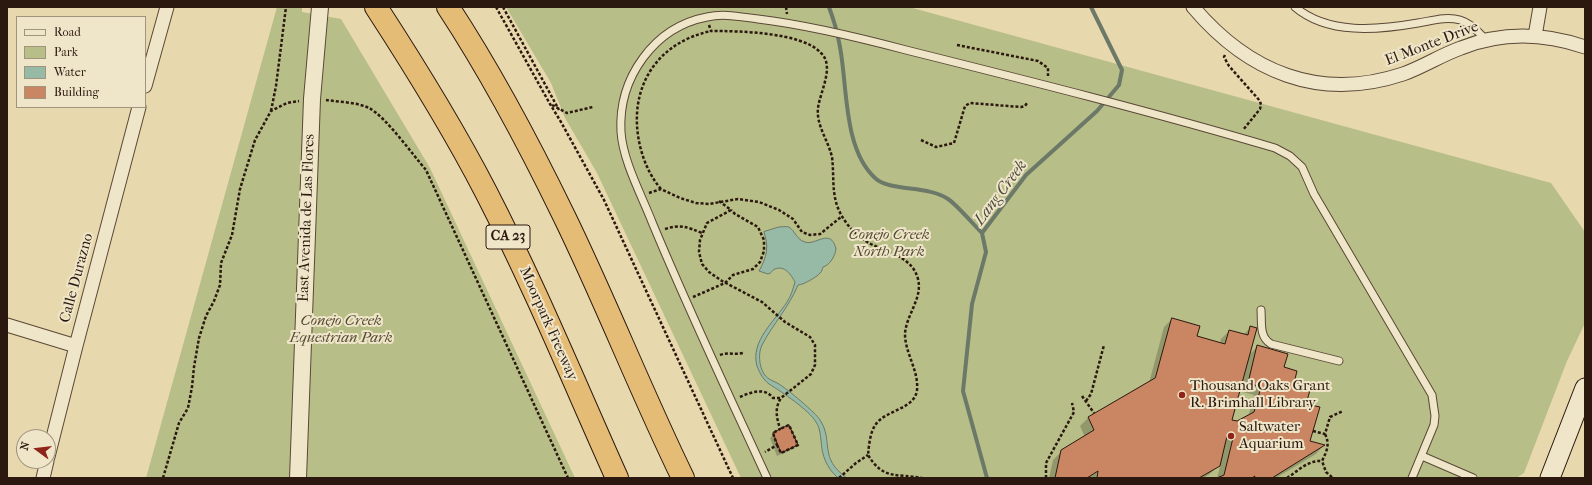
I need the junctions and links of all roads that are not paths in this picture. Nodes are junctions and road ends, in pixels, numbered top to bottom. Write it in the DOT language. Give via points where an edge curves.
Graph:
graph roads {
  1 [pos="167,7"];
  2 [pos="320,7"];
  3 [pos="376,7"];
  4 [pos="448,7"];
  5 [pos="1193,7"];
  6 [pos="1295,7"];
  7 [pos="1540,7"];
  8 [pos="1535,36"];
  9 [pos="1486,40"];
  10 [pos="1585,47"];
  11 [pos="146,82"];
  12 [pos="139,108"];
  13 [pos="1261,310"];
  14 [pos="7,325"];
  15 [pos="76,346"];
  16 [pos="1338,362"];
  17 [pos="1585,388"];
  18 [pos="55,429"];
  19 [pos="1422,456"];
  20 [pos="298,478"];
  21 [pos="617,478"];
  22 [pos="683,478"];
  23 [pos="767,478"];
  24 [pos="1412,478"];
  25 [pos="1473,478"];
  26 [pos="1550,478"];
  1 -- 11 [label="street"];
  2 -- 20 [label="street, East Avenida de Las Flores" via="319,99"];
  3 -- 21 [label="highway, Moorpark Freeway / CA 23" via="419,73 486,192 526,274"];
  4 -- 22 [label="highway" via="475,48 565,217"];
  5 -- 9 [label="street, El Monte Drive" via="1231,46 1275,72 1306,81 1334,84 1380,80 1404,74 1461,47"];
  6 -- 9 [label="lane" via="1316,21 1334,26 1389,28 1444,19 1459,20 1472,26"];
  7 -- 8 [label="street"];
  8 -- 9 [label="street, El Monte Drive" via="1498,37"];
  8 -- 10 [label="street, El Monte Drive" via="1568,41"];
  12 -- 15 [label="street, Calle Durazno"];
  13 -- 16 [label="lane" via="1262,335 1266,341"];
  14 -- 15 [label="street"];
  15 -- 18 [label="street, Calle Durazno"];
  17 -- 26 [label="main road"];
  19 -- 23 [label="lane" via="1434,425 1432,396 1314,194 1302,167 1290,156 1275,148 1117,103 858,38 739,16 708,16 664,35 639,62 624,99 621,131 628,160 685,301"];
  19 -- 24 [label="lane"];
  19 -- 25 [label="lane"];
}
